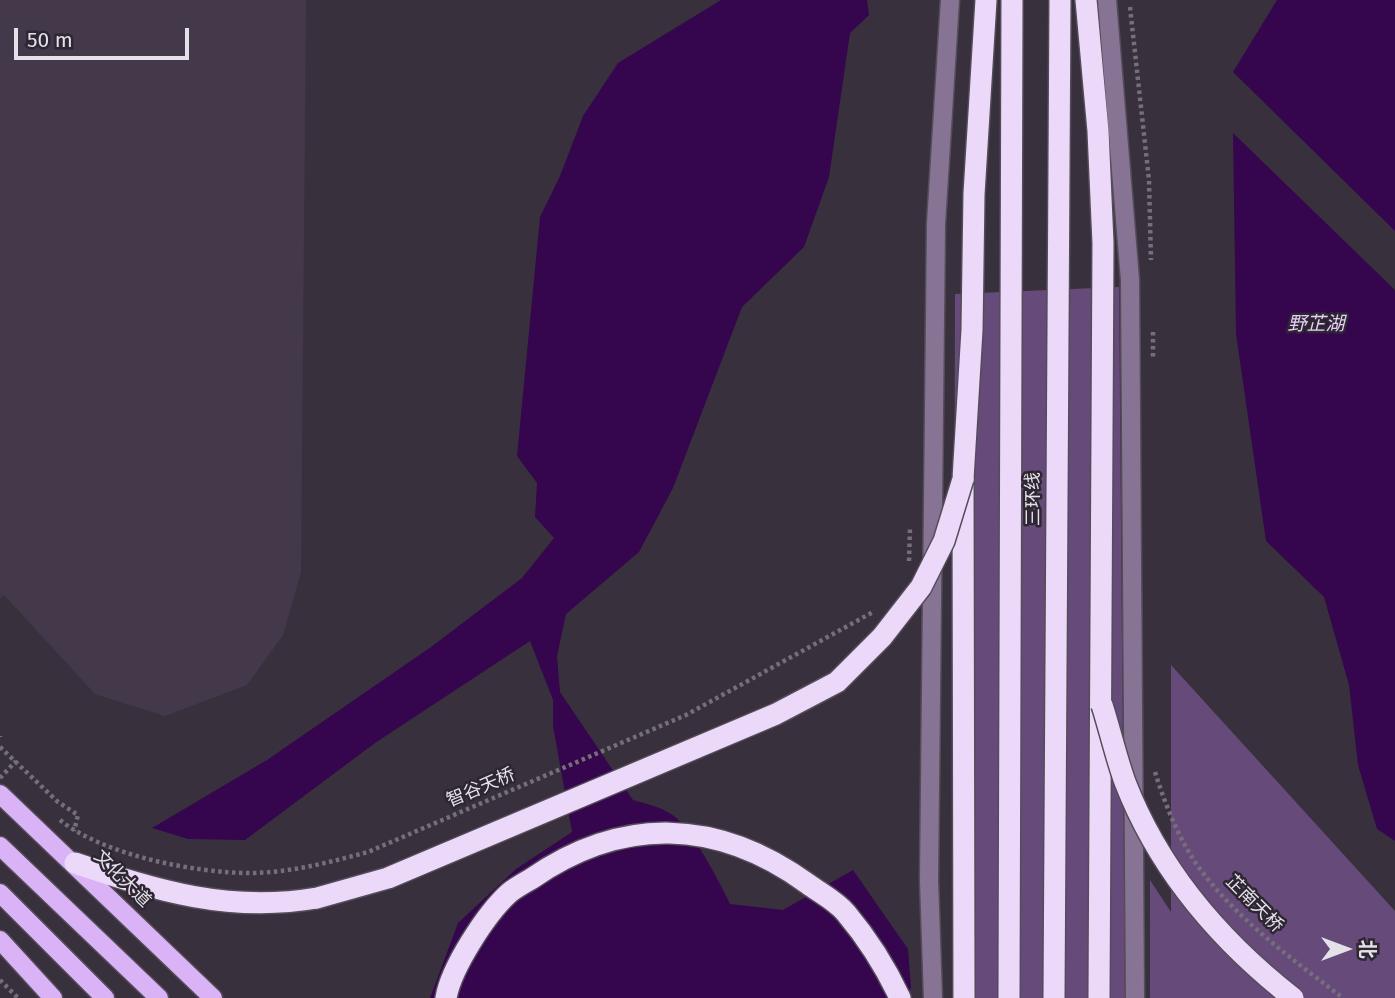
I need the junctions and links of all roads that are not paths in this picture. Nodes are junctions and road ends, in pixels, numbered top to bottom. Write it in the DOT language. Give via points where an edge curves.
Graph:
graph roads {
  1 [pos="950,0"];
  2 [pos="986,0"];
  3 [pos="1012,0"];
  4 [pos="1060,0"];
  5 [pos="1086,0"];
  6 [pos="1107,0"];
  7 [pos="963,479"];
  8 [pos="1102,705"];
  9 [pos="0,794"];
  10 [pos="0,846"];
  11 [pos="75,863"];
  12 [pos="0,893"];
  13 [pos="0,940"];
  14 [pos="52,998"];
  15 [pos="106,998"];
  16 [pos="159,998"];
  17 [pos="213,998"];
  18 [pos="446,998"];
  19 [pos="900,998"];
  20 [pos="933,998"];
  21 [pos="964,998"];
  22 [pos="1009,998"];
  23 [pos="1054,998"];
  24 [pos="1099,998"];
  25 [pos="1135,998"];
  26 [pos="1293,998"];
  1 -- 20 [label="street" via="936,223 929,880"];
  2 -- 7 [label="highway"];
  3 -- 22 [label="highway, 三环线"];
  4 -- 23 [label="highway, 三环线"];
  5 -- 8 [label="highway" via="1102,243"];
  6 -- 25 [label="street" via="1130,280"];
  7 -- 11 [label="highway, bridge" via="944,541 921,587 882,637 837,682 776,714 388,878 317,898 281,904 220,901 145,887"];
  7 -- 21 [label="highway, bridge"];
  8 -- 24 [label="highway, bridge"];
  8 -- 26 [label="highway, bridge" via="1125,782 1161,857 1201,913"];
  9 -- 11 [label="main road, 文化大道"];
  10 -- 16 [label="main road"];
  11 -- 17 [label="main road, 文化大道"];
  12 -- 15 [label="main road"];
  13 -- 14 [label="main road"];
  18 -- 19 [label="highway" via="471,943 508,894 563,857 608,840 680,832 738,846 787,869 845,911"];
}
